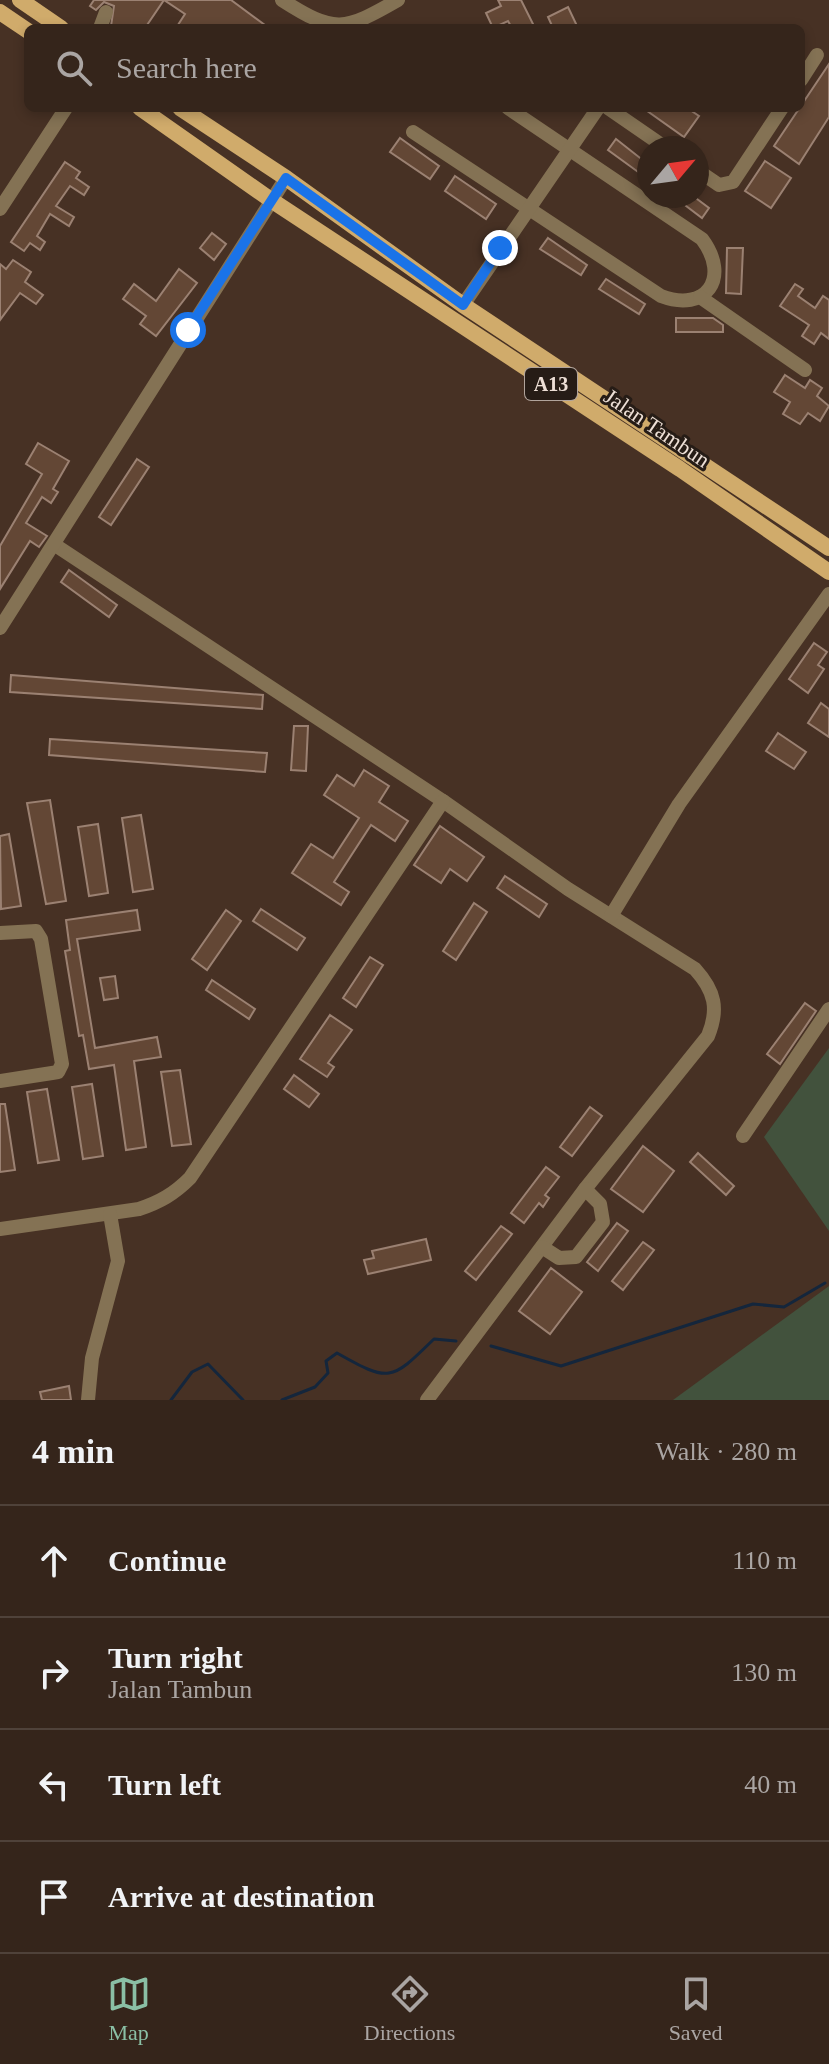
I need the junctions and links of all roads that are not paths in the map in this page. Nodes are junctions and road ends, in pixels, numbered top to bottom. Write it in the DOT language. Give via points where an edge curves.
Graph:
graph roads {
  1 [pos="20,0"];
  2 [pos="282,0"];
  3 [pos="398,0"];
  4 [pos="378,5"];
  5 [pos="0,12"];
  6 [pos="106,12"];
  7 [pos="55,24"];
  8 [pos="102,24"];
  9 [pos="321,24"];
  10 [pos="346,24"];
  11 [pos="24,28"];
  12 [pos="817,55"];
  13 [pos="805,74"];
  14 [pos="63,112"];
  15 [pos="146,112"];
  16 [pos="186,112"];
  17 [pos="514,112"];
  18 [pos="595,112"];
  19 [pos="614,112"];
  20 [pos="779,112"];
  21 [pos="413,132"];
  22 [pos="649,136"];
  23 [pos="567,149"];
  24 [pos="286,178"];
  25 [pos="709,178"];
  26 [pos="271,200"];
  27 [pos="529,208"];
  28 [pos="0,209"];
  29 [pos="700,297"];
  30 [pos="463,305"];
  31 [pos="805,370"];
  32 [pos="55,545"];
  33 [pos="829,548"];
  34 [pos="829,572"];
  35 [pos="829,594"];
  36 [pos="0,628"];
  37 [pos="443,801"];
  38 [pos="611,916"];
  39 [pos="0,933"];
  40 [pos="829,1009"];
  41 [pos="0,1081"];
  42 [pos="743,1136"];
  43 [pos="585,1189"];
  44 [pos="110,1214"];
  45 [pos="0,1229"];
  46 [pos="542,1247"];
  47 [pos="88,1400"];
  48 [pos="427,1400"];
  1 -- 7 [label="main road"];
  2 -- 9 [label="street"];
  3 -- 4 [label="street"];
  4 -- 10 [label="street"];
  5 -- 11 [label="main road"];
  6 -- 8 [label="street"];
  12 -- 13 [label="street"];
  14 -- 28 [label="street"];
  15 -- 26 [label="main road, Jalan Tambun / A13"];
  16 -- 24 [label="main road, Jalan Tambun / A13"];
  17 -- 23 [label="street"];
  18 -- 23 [label="street"];
  19 -- 22 [label="street"];
  20 -- 25 [label="street" via="733,182 719,185"];
  21 -- 27 [label="street"];
  23 -- 27 [label="street"];
  23 -- 29 [label="street" via="702,239 716,267 710,287"];
  24 -- 26 [label="street"];
  24 -- 30 [label="main road, Jalan Tambun / A13"];
  26 -- 32 [label="street"];
  26 -- 34 [label="main road, Jalan Tambun / A13"];
  27 -- 29 [label="street" via="661,296 678,303"];
  27 -- 30 [label="street"];
  29 -- 31 [label="street"];
  30 -- 33 [label="main road, Jalan Tambun / A13"];
  32 -- 36 [label="street"];
  32 -- 37 [label="street"];
  35 -- 38 [label="street" via="679,804"];
  37 -- 38 [label="street"];
  37 -- 44 [label="street" via="190,1178 158,1203"];
  38 -- 43 [label="street" via="695,969 715,999 715,1019 708,1036"];
  39 -- 41 [label="street" via="28,929 41,939 62,1064 58,1072"];
  40 -- 42 [label="street"];
  43 -- 46 [label="street"];
  43 -- 46 [label="street" via="600,1204 603,1222 576,1257 559,1258"];
  44 -- 45 [label="street"];
  44 -- 47 [label="street" via="118,1261 92,1358"];
  46 -- 48 [label="street"];
}
